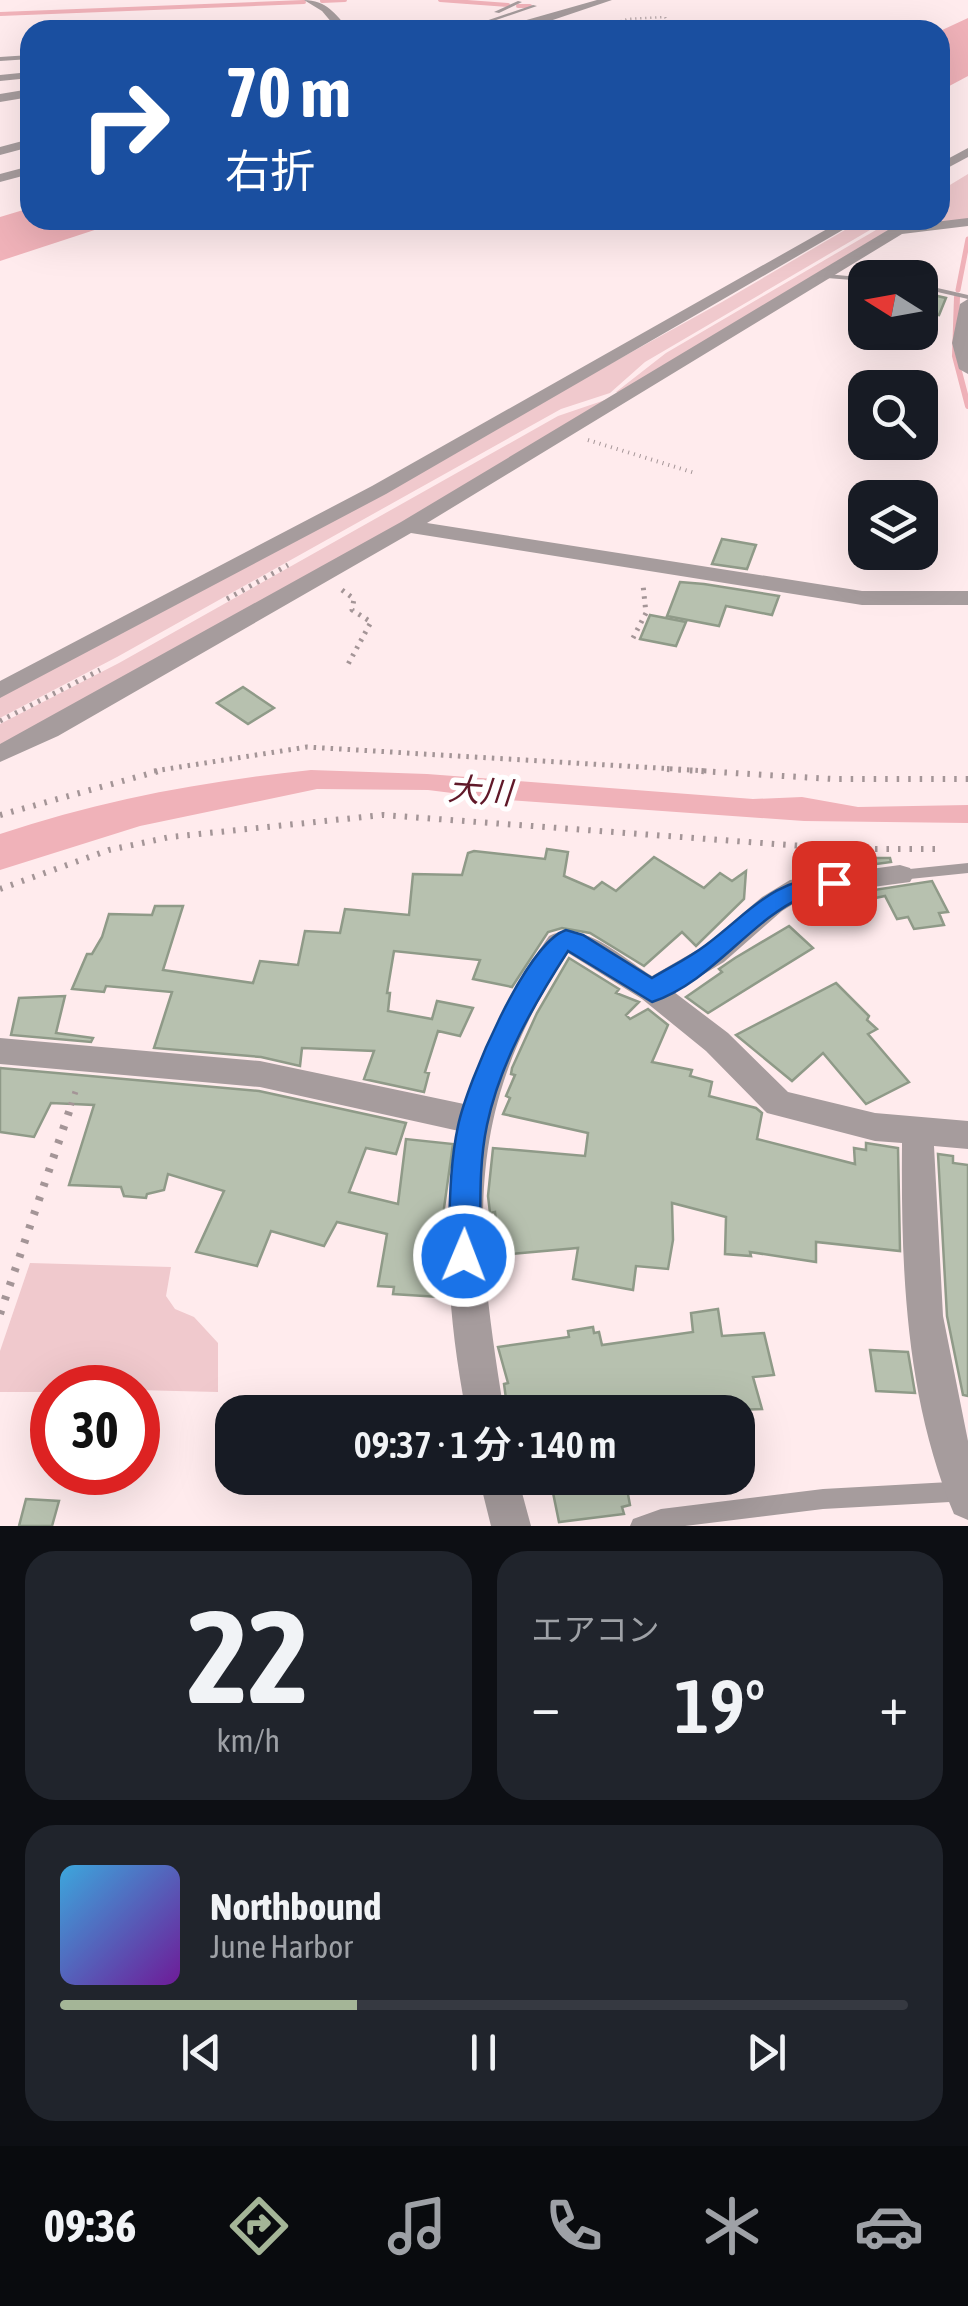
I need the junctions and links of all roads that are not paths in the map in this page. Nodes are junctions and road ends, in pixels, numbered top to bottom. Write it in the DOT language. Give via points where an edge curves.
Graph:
graph roads {
  1 [pos="309,0"];
  2 [pos="508,0"];
  3 [pos="542,0"];
  4 [pos="608,0"];
  5 [pos="520,2"];
  6 [pos="532,5"];
  7 [pos="486,16"];
  8 [pos="335,20"];
  9 [pos="490,20"];
  10 [pos="544,20"];
  11 [pos="835,230"];
  12 [pos="899,230"];
  13 [pos="827,276"];
  14 [pos="848,278"];
  15 [pos="938,291"];
  16 [pos="968,300"];
  17 [pos="968,369"];
  18 [pos="408,526"];
  19 [pos="968,598"];
  20 [pos="0,690"];
  21 [pos="0,754"];
  22 [pos="968,868"];
  23 [pos="900,875"];
  24 [pos="652,992"];
  25 [pos="0,1050"];
  26 [pos="473,1120"];
  27 [pos="918,1128"];
  28 [pos="968,1135"];
  29 [pos="482,1395"];
  30 [pos="967,1494"];
  31 [pos="504,1495"];
  32 [pos="511,1526"];
  33 [pos="640,1526"];
  1 -- 8 [label="street"];
  2 -- 5 [label="lane"];
  3 -- 6 [label="lane"];
  4 -- 10 [label="street"];
  5 -- 6 [label="lane"];
  5 -- 7 [label="lane"];
  6 -- 9 [label="lane"];
  11 -- 20 [label="street" via="380,490"];
  12 -- 13 [label="street"];
  13 -- 14 [label="lane"];
  13 -- 18 [label="street"];
  15 -- 16 [label="lane"];
  16 -- 17 [label="street" via="960,343"];
  18 -- 19 [label="street" via="862,598"];
  18 -- 21 [label="street"];
  22 -- 23 [label="lane"];
  23 -- 24 [label="street" via="800,887"];
  24 -- 26 [label="street" via="574,942 558,944 514,1013"];
  24 -- 27 [label="street" via="717,1042 778,1104 876,1127"];
  25 -- 26 [label="street" via="260,1074"];
  26 -- 29 [label="street" via="464,1256"];
  27 -- 28 [label="street"];
  27 -- 30 [label="street" via="923,1322 948,1442"];
  30 -- 33 [label="lane" via="823,1499"];
  31 -- 32 [label="street"];
}
